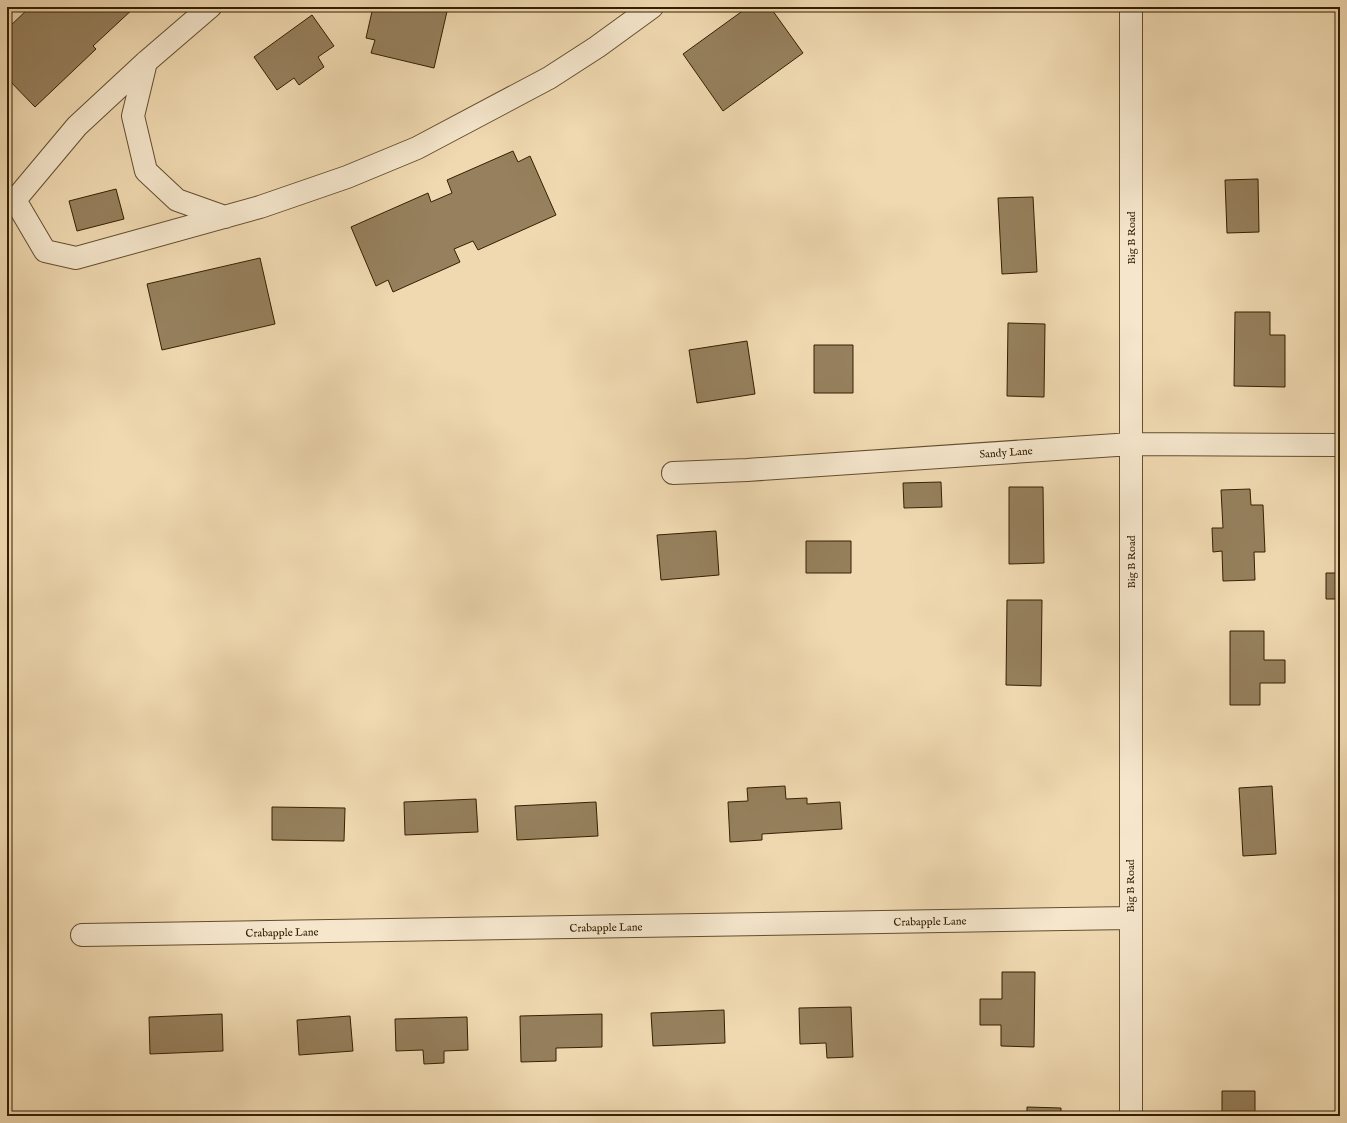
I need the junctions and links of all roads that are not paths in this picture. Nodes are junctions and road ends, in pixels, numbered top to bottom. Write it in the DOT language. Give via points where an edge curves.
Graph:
graph roads {
  1 [pos="210,7"];
  2 [pos="652,7"];
  3 [pos="1131,7"];
  4 [pos="146,62"];
  5 [pos="11,202"];
  6 [pos="225,217"];
  7 [pos="1131,444"];
  8 [pos="1340,446"];
  9 [pos="673,473"];
  10 [pos="1130,918"];
  11 [pos="82,935"];
  12 [pos="1131,1116"];
  1 -- 4 [label="street"];
  2 -- 6 [label="street" via="549,78 417,148 347,177"];
  3 -- 7 [label="street, Big B Road"];
  4 -- 5 [label="street" via="77,126"];
  4 -- 6 [label="street" via="132,116 146,171 177,200"];
  5 -- 6 [label="street" via="45,251 76,258"];
  7 -- 8 [label="street, Sandy Lane"];
  7 -- 9 [label="street, Sandy Lane"];
  7 -- 10 [label="street, Big B Road"];
  10 -- 11 [label="street, Crabapple Lane"];
  10 -- 12 [label="street, Big B Road"];
}
